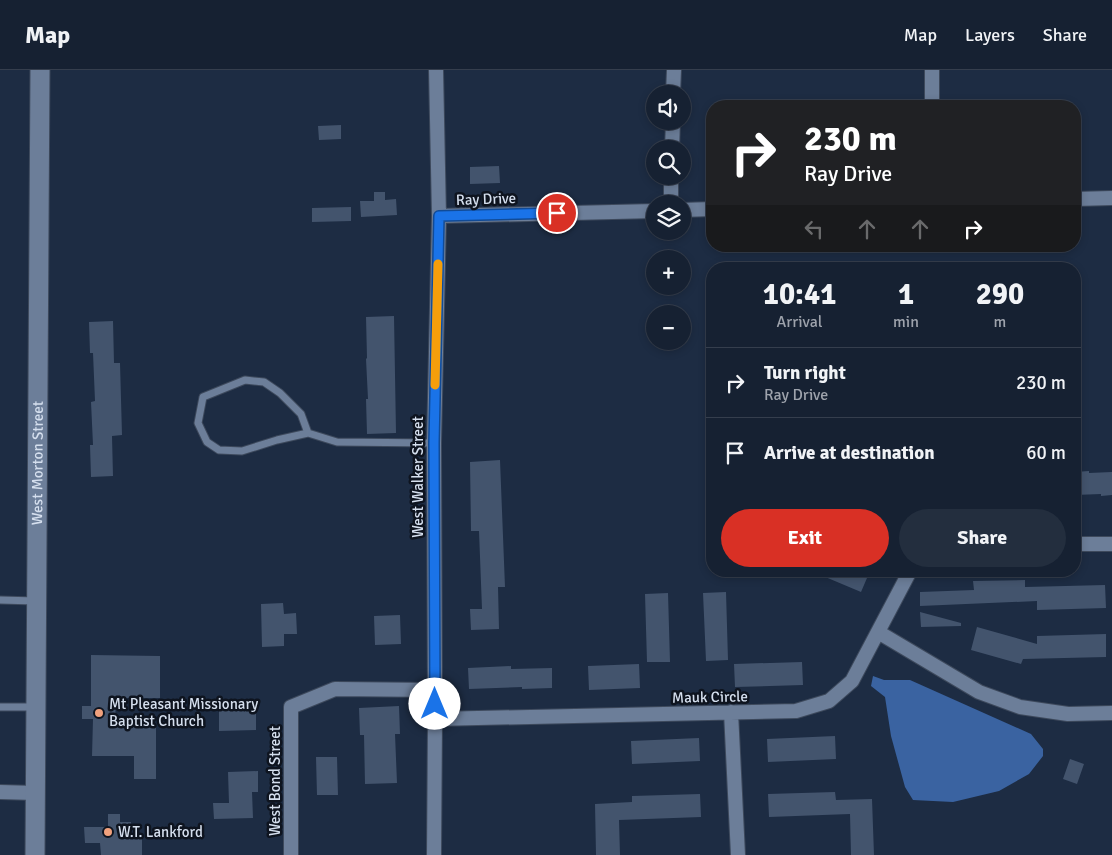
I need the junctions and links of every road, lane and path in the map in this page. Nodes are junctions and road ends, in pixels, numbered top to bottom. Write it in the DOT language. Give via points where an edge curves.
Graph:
graph roads {
  1 [pos="40,70"];
  2 [pos="436,70"];
  3 [pos="674,70"];
  4 [pos="932,70"];
  5 [pos="673,85"];
  6 [pos="932,100"];
  7 [pos="1112,198"];
  8 [pos="1081,199"];
  9 [pos="706,209"];
  10 [pos="691,210"];
  11 [pos="646,211"];
  12 [pos="439,216"];
  13 [pos="308,433"];
  14 [pos="434,443"];
  15 [pos="1081,544"];
  16 [pos="1112,544"];
  17 [pos="907,577"];
  18 [pos="0,600"];
  19 [pos="36,601"];
  20 [pos="878,632"];
  21 [pos="435,690"];
  22 [pos="0,706"];
  23 [pos="36,707"];
  24 [pos="731,712"];
  25 [pos="1112,712"];
  26 [pos="435,719"];
  27 [pos="0,792"];
  28 [pos="36,793"];
  29 [pos="35,855"];
  30 [pos="291,855"];
  31 [pos="434,855"];
  32 [pos="738,855"];
  1 -- 19 [label="main road, West Morton Street"];
  2 -- 12 [label="street, West Walker Street"];
  3 -- 5 [label="street"];
  4 -- 6 [label="street"];
  7 -- 8 [label="street"];
  9 -- 10 [label="street"];
  11 -- 12 [label="street, Ray Drive"];
  12 -- 14 [label="street, West Walker Street"];
  13 -- 13 [label="lane" via="242,451 219,450 207,442 198,423 203,397 245,380 264,382 301,414"];
  13 -- 14 [label="lane" via="337,442"];
  14 -- 21 [label="street, West Walker Street"];
  15 -- 16 [label="street"];
  17 -- 20 [label="street, Mauk Circle"];
  18 -- 19 [label="lane"];
  19 -- 23 [label="main road, West Morton Street"];
  20 -- 24 [label="street, Mauk Circle" via="852,681 830,701 796,711"];
  20 -- 25 [label="street" via="979,692 1020,707 1068,714"];
  21 -- 26 [label="street, West Walker Street"];
  21 -- 30 [label="street, West Bond Street" via="335,689 291,707"];
  22 -- 23 [label="lane"];
  23 -- 28 [label="main road, West Morton Street"];
  24 -- 26 [label="street, Mauk Circle"];
  24 -- 32 [label="street"];
  26 -- 31 [label="street, West Walker Street"];
  27 -- 28 [label="street"];
  28 -- 29 [label="main road, West Morton Street"];
}
